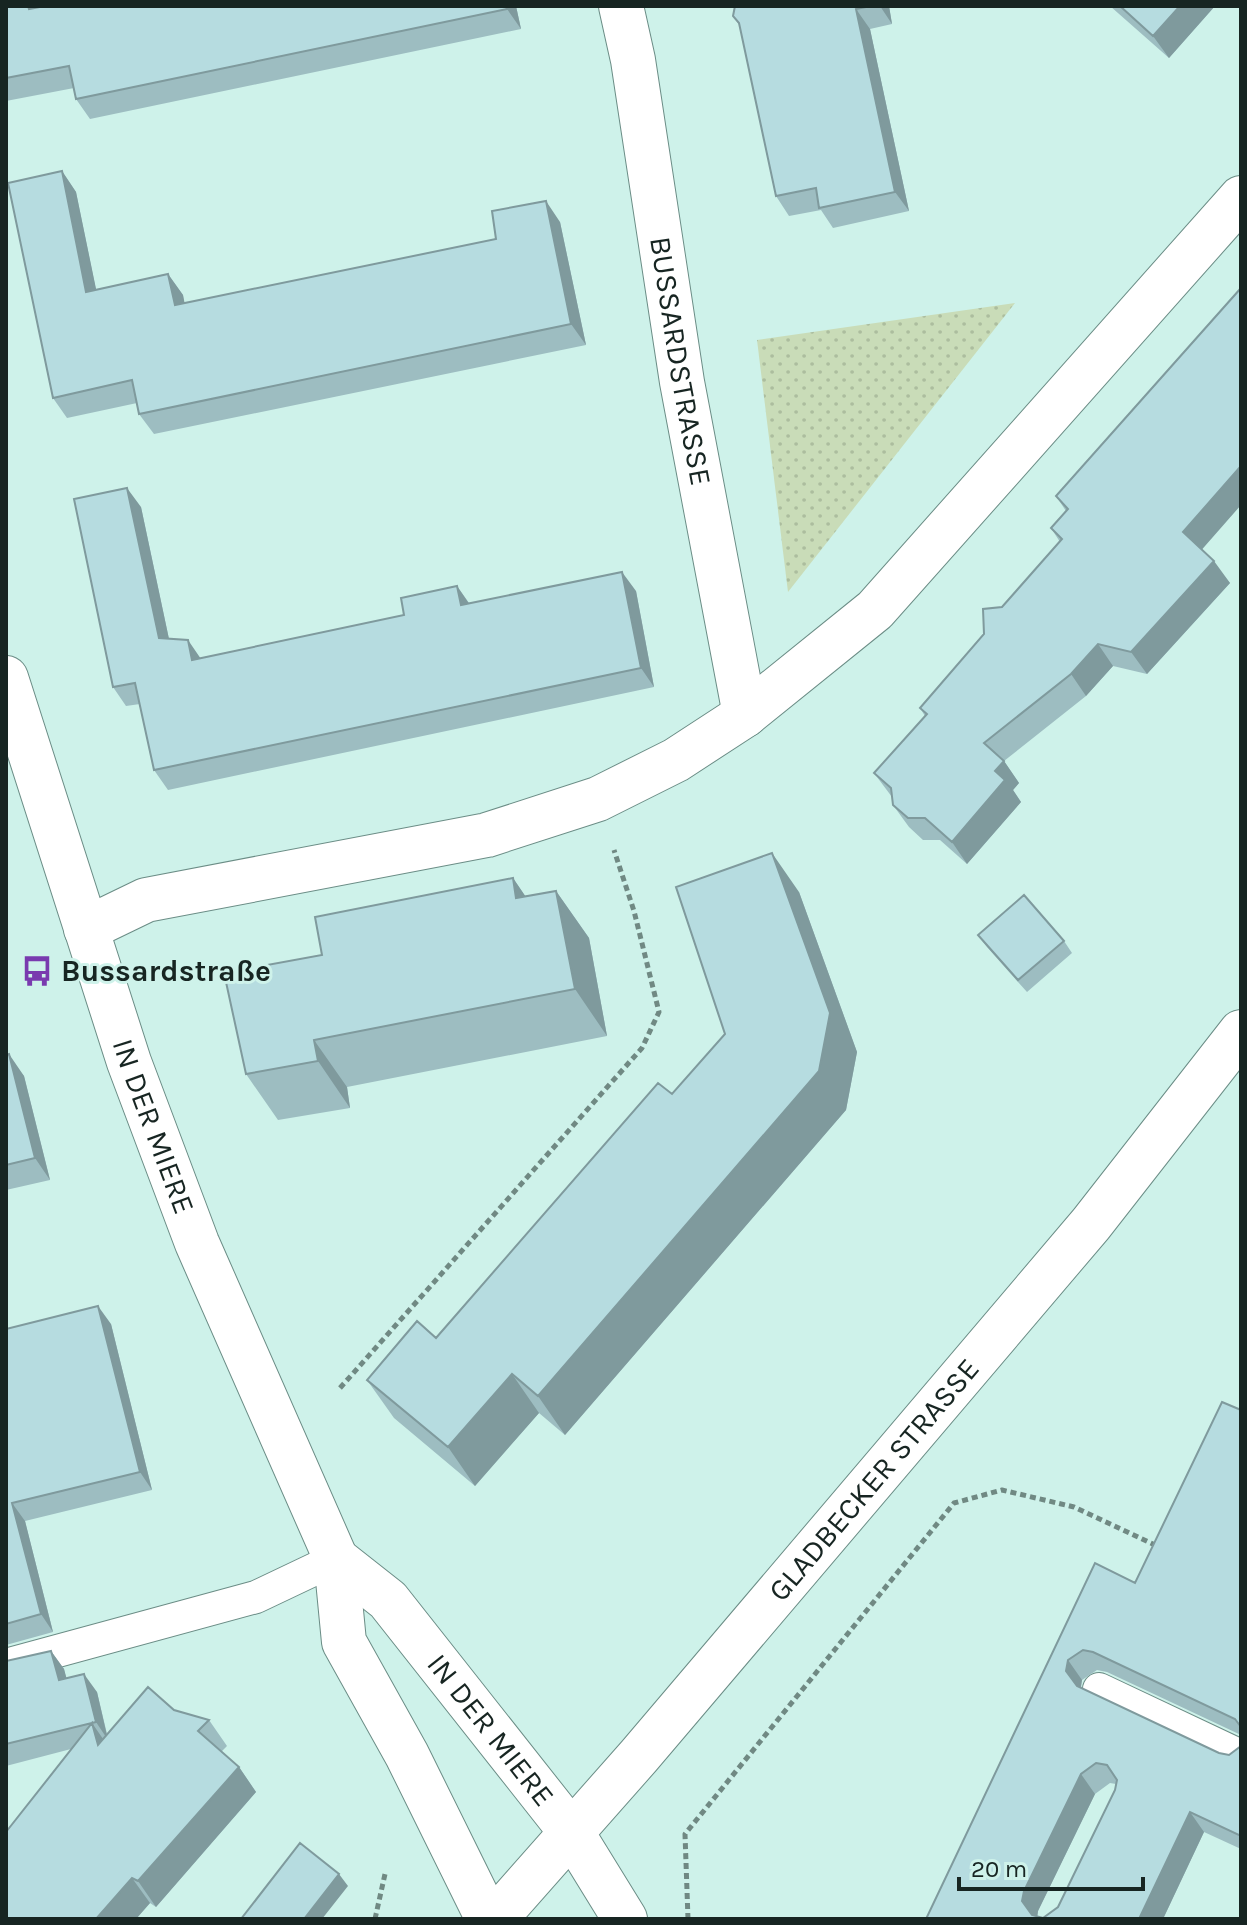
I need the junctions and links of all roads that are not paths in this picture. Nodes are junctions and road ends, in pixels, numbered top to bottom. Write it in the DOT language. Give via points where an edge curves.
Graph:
graph roads {
  1 [pos="621,6"];
  2 [pos="1241,198"];
  3 [pos="6,678"];
  4 [pos="745,715"];
  5 [pos="86,929"];
  6 [pos="1241,1032"];
  7 [pos="336,1559"];
  8 [pos="6,1665"];
  9 [pos="1099,1689"];
  10 [pos="1241,1756"];
  11 [pos="572,1833"];
  12 [pos="488,1919"];
  13 [pos="495,1919"];
  14 [pos="625,1919"];
  1 -- 4 [label="street, BUSSARDSTRASSE" via="682,382"];
  2 -- 4 [label="street" via="875,610"];
  3 -- 5 [label="street, IN DER MIERE"];
  4 -- 5 [label="street" via="676,760 598,799 487,835 146,900"];
  5 -- 7 [label="street, IN DER MIERE" via="197,1243"];
  6 -- 11 [label="street, GLADBECKER STRASSE" via="1091,1224"];
  7 -- 8 [label="lane" via="256,1597"];
  7 -- 11 [label="street, IN DER MIERE" via="388,1600"];
  7 -- 12 [label="street, IN DER MIERE" via="344,1642"];
  9 -- 10 [label="lane"];
  11 -- 13 [label="street, GLADBECKER STRASSE"];
  11 -- 14 [label="street, IN DER MIERE"];
}
